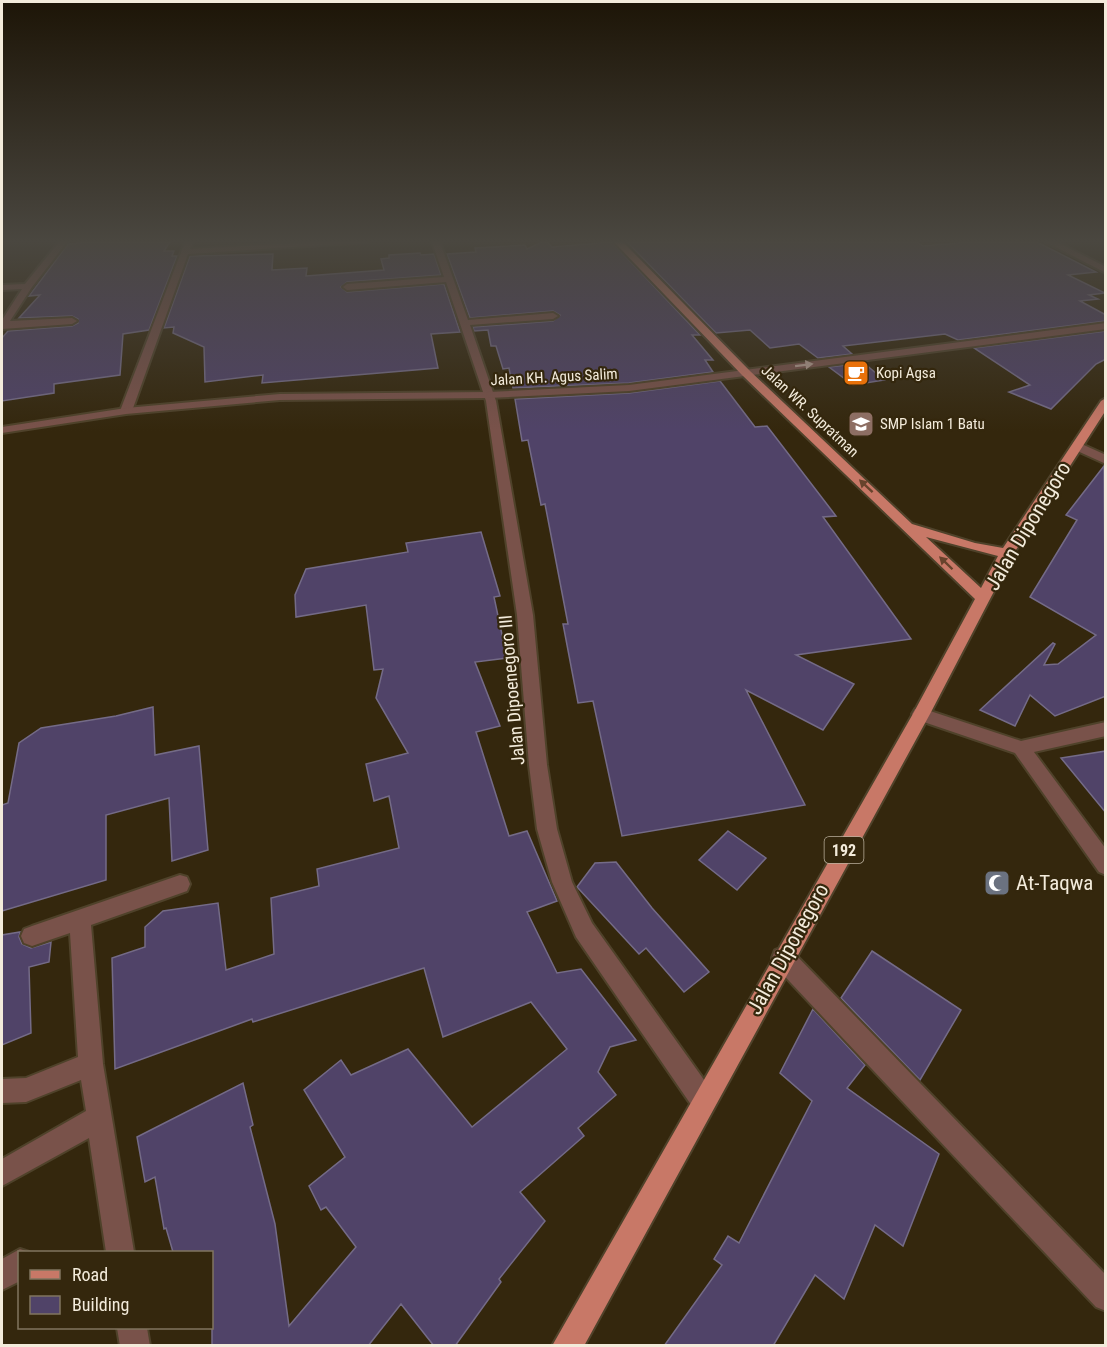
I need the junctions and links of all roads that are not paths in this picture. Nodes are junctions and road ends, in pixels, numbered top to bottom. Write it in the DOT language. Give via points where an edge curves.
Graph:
graph roads {
  1 [pos="15,305"];
  2 [pos="167,305"];
  3 [pos="459,305"];
  4 [pos="679,305"];
  5 [pos="553,316"];
  6 [pos="72,321"];
  7 [pos="465,323"];
  8 [pos="2,325"];
  9 [pos="1106,326"];
  10 [pos="746,373"];
  11 [pos="488,395"];
  12 [pos="1106,401"];
  13 [pos="126,411"];
  14 [pos="2,430"];
  15 [pos="1077,446"];
  16 [pos="1106,460"];
  17 [pos="908,526"];
  18 [pos="1007,553"];
  19 [pos="983,599"];
  20 [pos="921,714"];
  21 [pos="1106,729"];
  22 [pos="1021,748"];
  23 [pos="1106,866"];
  24 [pos="180,884"];
  25 [pos="80,919"];
  26 [pos="32,936"];
  27 [pos="783,958"];
  28 [pos="91,1064"];
  29 [pos="2,1091"];
  30 [pos="703,1100"];
  31 [pos="99,1118"];
  32 [pos="2,1173"];
  33 [pos="120,1251"];
  34 [pos="18,1264"];
  35 [pos="2,1276"];
  36 [pos="1106,1297"];
  37 [pos="132,1329"];
  38 [pos="135,1346"];
  39 [pos="567,1346"];
  1 -- 8 [label="street"];
  2 -- 13 [label="street"];
  3 -- 7 [label="street, Jalan Dipoenegoro III"];
  4 -- 10 [label="main road, Jalan WR. Supratman"];
  5 -- 7 [label="street"];
  6 -- 8 [label="street"];
  7 -- 11 [label="street, Jalan Dipoenegoro III"];
  10 -- 9 [label="street, Jalan KH. Agus Salim, one-way"];
  10 -- 11 [label="street, Jalan KH. Agus Salim" via="629,388"];
  17 -- 10 [label="main road, Jalan WR. Supratman, one-way"];
  11 -- 13 [label="street, Jalan KH. Agus Salim" via="280,397"];
  11 -- 30 [label="street, Jalan Dipoenegoro III" via="525,615 547,829 562,882 584,930"];
  12 -- 15 [label="main road, Jalan Diponegoro / 192"];
  13 -- 14 [label="street, Jalan KH. Agus Salim"];
  15 -- 16 [label="street"];
  15 -- 18 [label="main road, Jalan Diponegoro / 192"];
  17 -- 18 [label="main road" via="960,544"];
  19 -- 17 [label="main road, Jalan WR. Supratman, one-way"];
  18 -- 19 [label="main road, Jalan Diponegoro / 192"];
  19 -- 20 [label="main road, Jalan Diponegoro / 192"];
  20 -- 22 [label="street"];
  20 -- 27 [label="main road, Jalan Diponegoro / 192"];
  21 -- 22 [label="street"];
  22 -- 23 [label="street"];
  24 -- 25 [label="street"];
  25 -- 26 [label="street"];
  25 -- 28 [label="street"];
  27 -- 30 [label="main road, Jalan Diponegoro / 192"];
  27 -- 36 [label="street"];
  28 -- 29 [label="street" via="26,1090"];
  28 -- 31 [label="street"];
  30 -- 39 [label="main road, Jalan Diponegoro / 192"];
  31 -- 32 [label="street"];
  31 -- 33 [label="street"];
  34 -- 35 [label="street"];
  37 -- 38 [label="street"];
}
